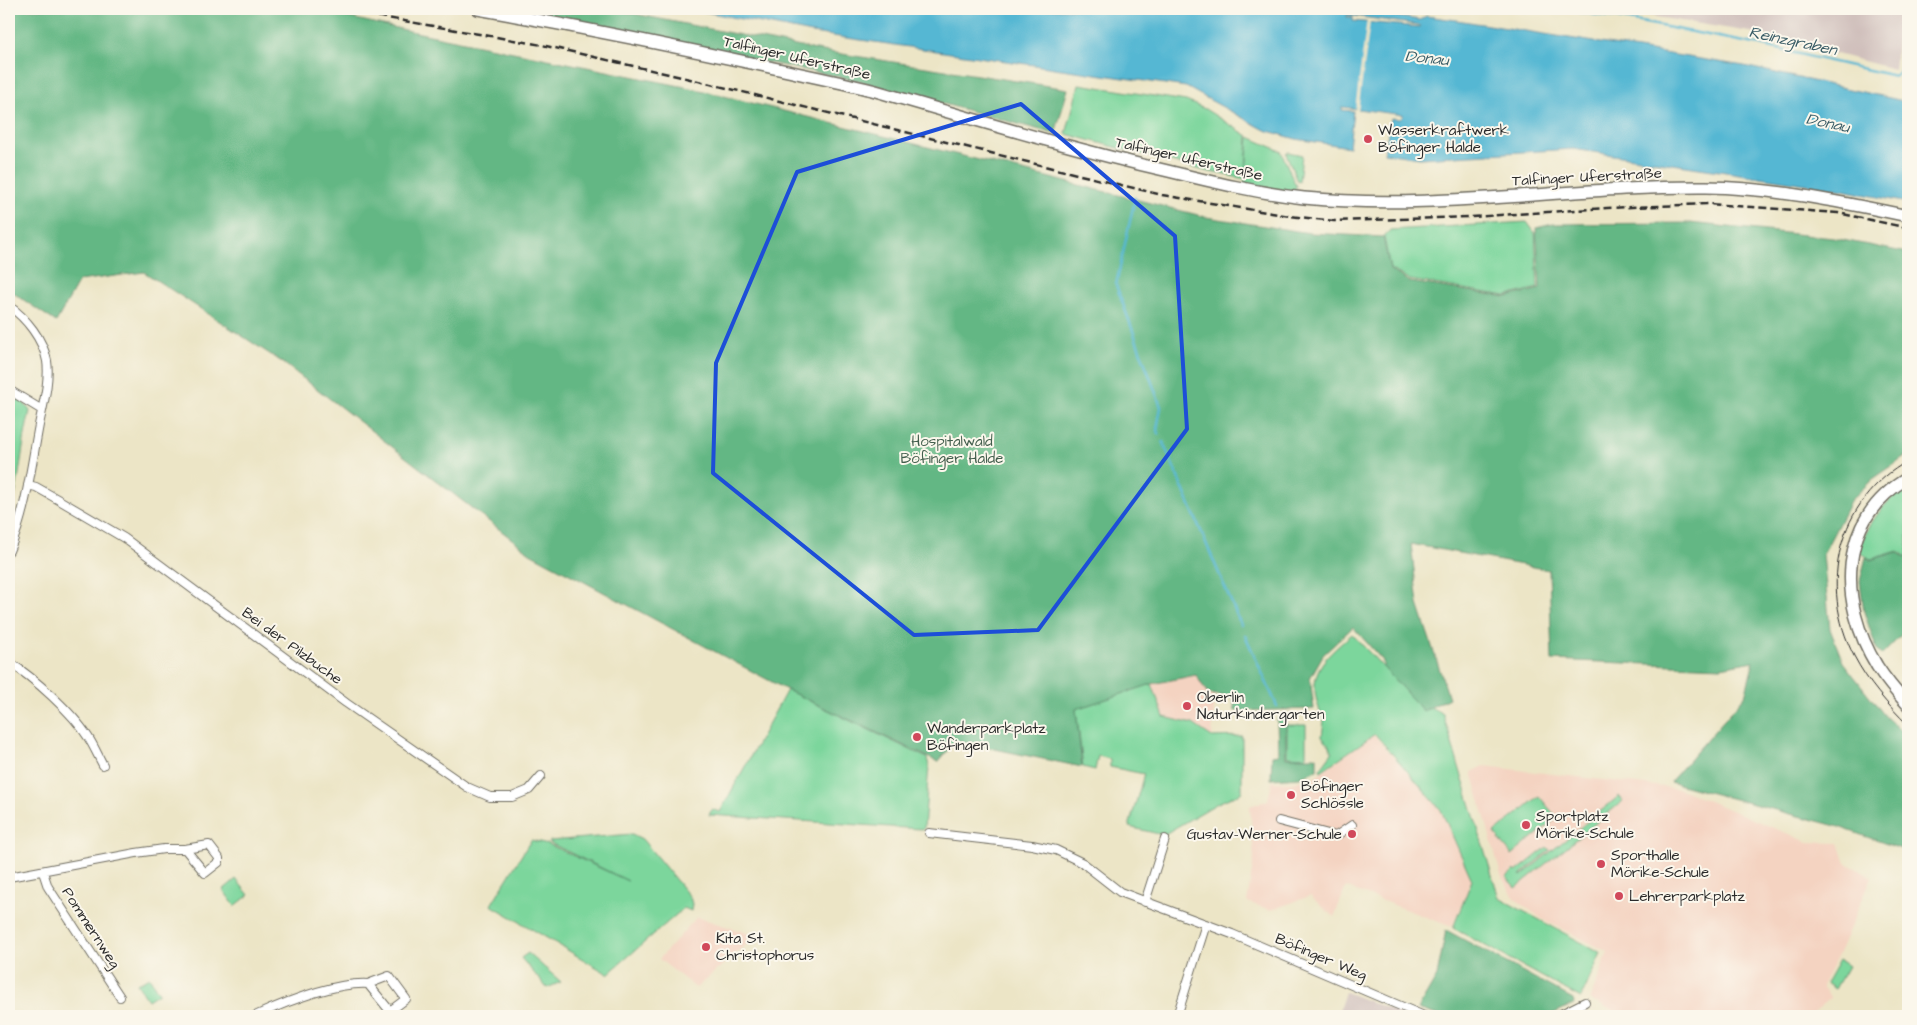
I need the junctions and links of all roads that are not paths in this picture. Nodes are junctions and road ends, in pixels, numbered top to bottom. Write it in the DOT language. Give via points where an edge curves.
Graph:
graph roads {
  1 [pos="478,9"];
  2 [pos="1908,216"];
  3 [pos="9,306"];
  4 [pos="9,390"];
  5 [pos="42,410"];
  6 [pos="1908,478"];
  7 [pos="28,484"];
  8 [pos="9,551"];
  9 [pos="9,662"];
  10 [pos="1908,705"];
  11 [pos="103,765"];
  12 [pos="541,776"];
  13 [pos="1279,821"];
  14 [pos="1352,825"];
  15 [pos="929,833"];
  16 [pos="1165,839"];
  17 [pos="184,850"];
  18 [pos="43,872"];
  19 [pos="9,877"];
  20 [pos="1145,902"];
  21 [pos="1206,924"];
  22 [pos="368,984"];
  23 [pos="120,997"];
  24 [pos="1585,1002"];
  25 [pos="1177,1015"];
  26 [pos="256,1016"];
  27 [pos="1424,1016"];
  28 [pos="1557,1016"];
  1 -- 2 [label="street, Talfinger Uferstraße" via="725,57 866,89 1142,165 1277,194 1360,202 1445,201 1705,187 1792,194"];
  3 -- 5 [label="street" via="20,314 38,337 47,361"];
  4 -- 5 [label="street"];
  5 -- 7 [label="street"];
  6 -- 10 [label="street" via="1872,509 1853,548 1849,574 1851,602 1867,648"];
  7 -- 8 [label="street"];
  7 -- 12 [label="street, Bei der Pilzbuche" via="124,538 310,677 467,787 490,797 512,797 529,790"];
  9 -- 11 [label="street" via="33,680 76,722"];
  13 -- 14 [label="street" via="1336,836"];
  15 -- 20 [label="street, Böfinger Weg" via="1056,850 1083,863 1120,892"];
  16 -- 20 [label="street"];
  17 -- 18 [label="street, Pommernweg" via="136,852"];
  18 -- 19 [label="street, Pommernweg"];
  18 -- 23 [label="street, Pommernweg" via="48,887"];
  20 -- 21 [label="street, Böfinger Weg"];
  21 -- 25 [label="street"];
  21 -- 27 [label="street, Böfinger Weg"];
  22 -- 22 [label="street" via="390,1011 406,999 390,976"];
  22 -- 26 [label="street" via="338,987"];
  24 -- 28 [label="street"];
}
